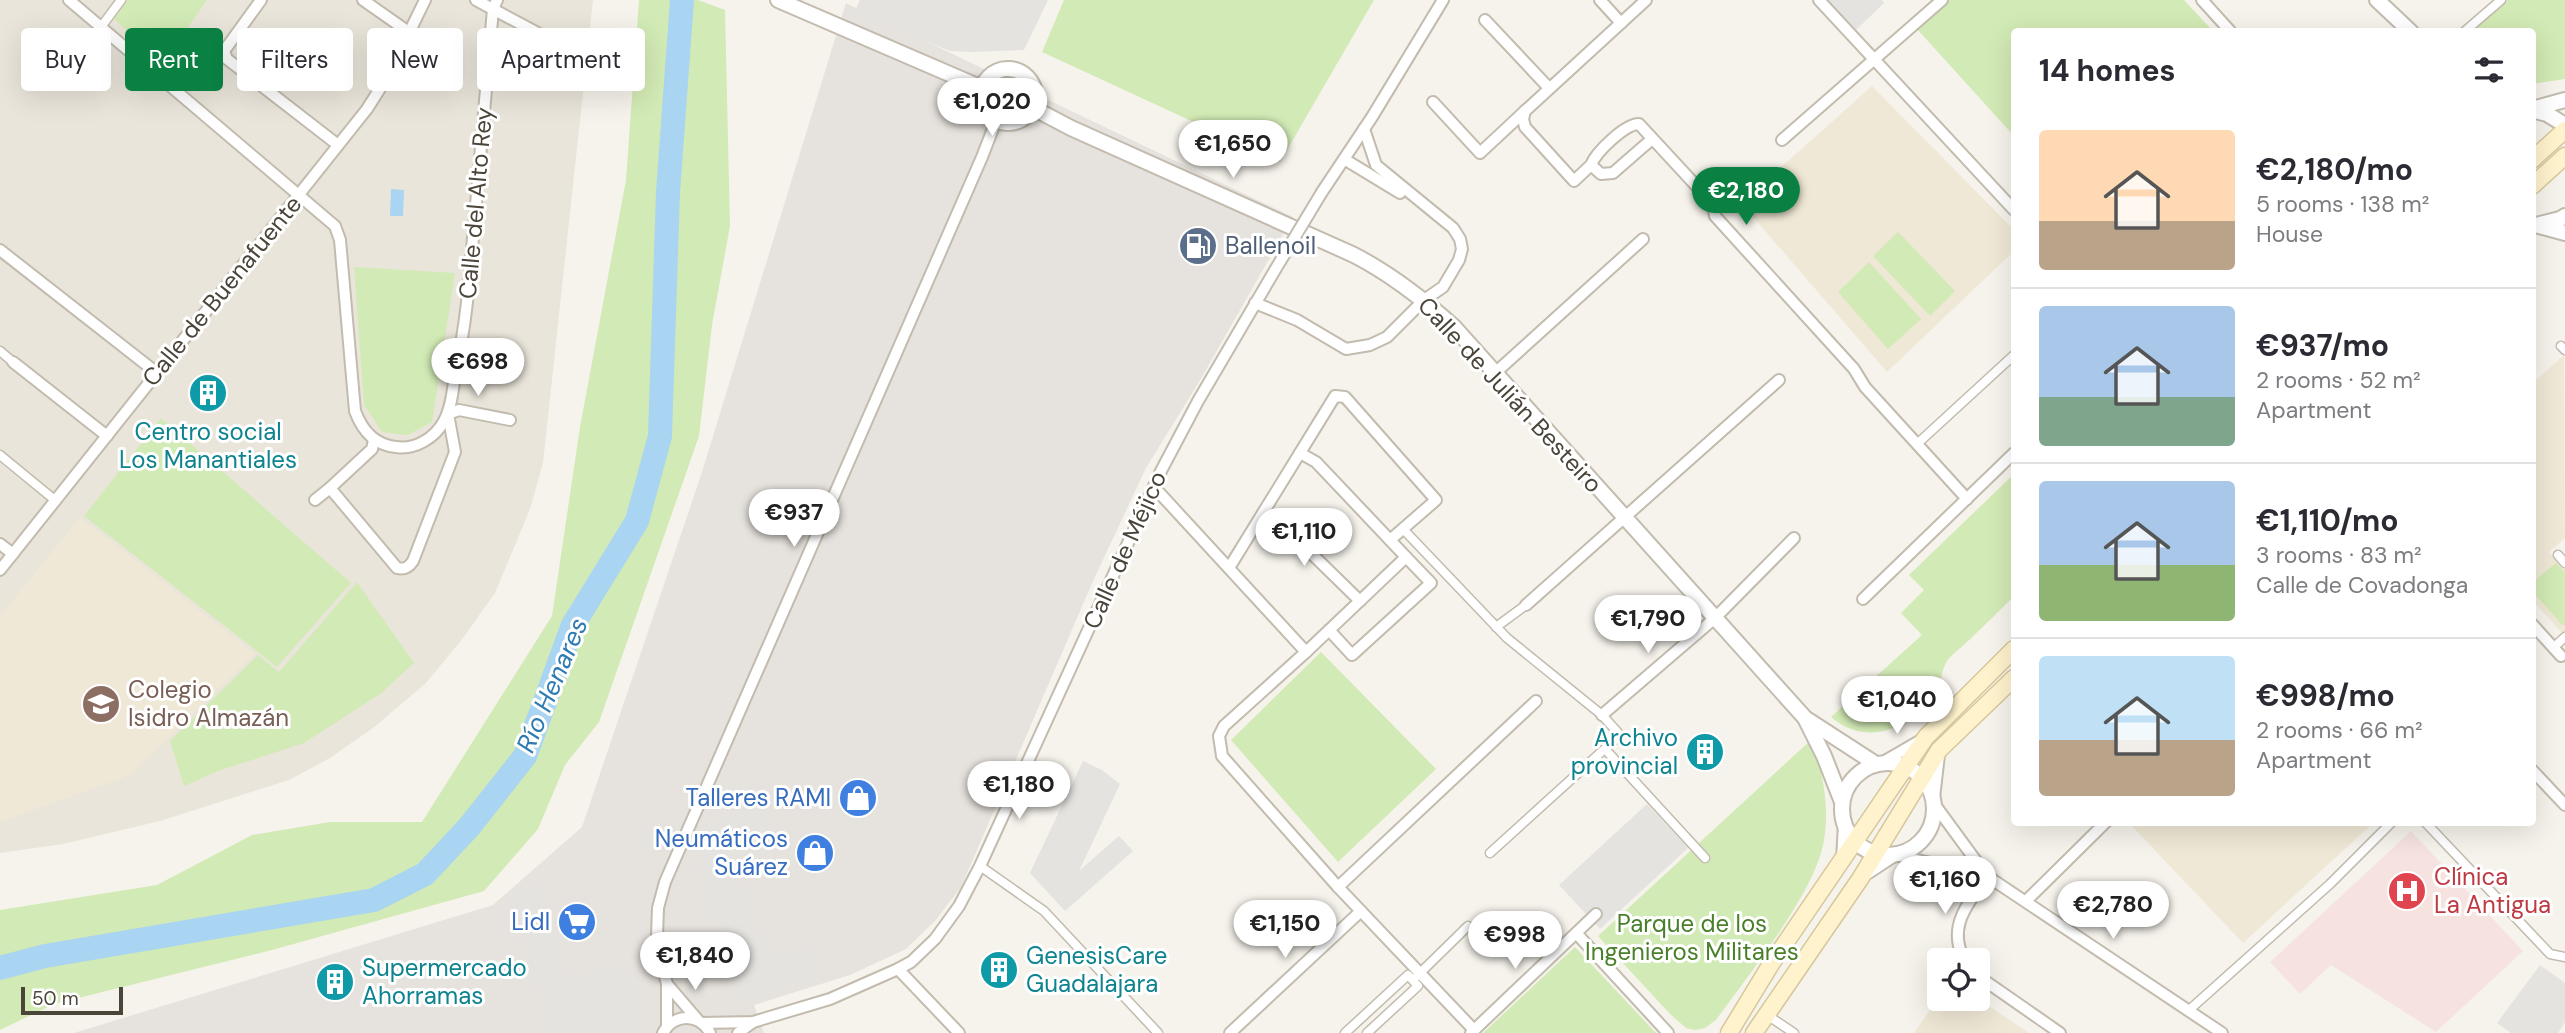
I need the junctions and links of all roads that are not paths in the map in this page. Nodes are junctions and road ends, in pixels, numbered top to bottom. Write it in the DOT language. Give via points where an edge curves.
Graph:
graph roads {
  1 [pos="69,0"];
  2 [pos="121,0"];
  3 [pos="261,0"];
  4 [pos="363,0"];
  5 [pos="425,0"];
  6 [pos="476,0"];
  7 [pos="778,0"];
  8 [pos="1443,0"];
  9 [pos="1600,0"];
  10 [pos="1646,0"];
  11 [pos="1819,0"];
  12 [pos="1942,0"];
  13 [pos="2202,0"];
  14 [pos="2376,0"];
  15 [pos="2501,0"];
  16 [pos="495,5"];
  17 [pos="1485,20"];
  18 [pos="1621,23"];
  19 [pos="101,27"];
  20 [pos="403,28"];
  21 [pos="412,28"];
  22 [pos="532,28"];
  23 [pos="2227,28"];
  24 [pos="2405,28"];
  25 [pos="2468,28"];
  26 [pos="1875,60"];
  27 [pos="982,88"];
  28 [pos="1549,88"];
  29 [pos="378,91"];
  30 [pos="2565,100"];
  31 [pos="1433,102"];
  32 [pos="1033,108"];
  33 [pos="2536,108"];
  34 [pos="2536,110"];
  35 [pos="1525,111"];
  36 [pos="996,121"];
  37 [pos="2565,127"];
  38 [pos="1364,129"];
  39 [pos="1652,139"];
  40 [pos="1782,140"];
  41 [pos="338,145"];
  42 [pos="2536,156"];
  43 [pos="2565,156"];
  44 [pos="1344,159"];
  45 [pos="1591,165"];
  46 [pos="2536,183"];
  47 [pos="299,195"];
  48 [pos="2011,207"];
  49 [pos="2565,216"];
  50 [pos="1441,218"];
  51 [pos="2536,225"];
  52 [pos="2536,226"];
  53 [pos="2565,233"];
  54 [pos="1643,239"];
  55 [pos="0,250"];
  56 [pos="1424,300"];
  57 [pos="1255,303"];
  58 [pos="0,351"];
  59 [pos="2011,358"];
  60 [pos="13,362"];
  61 [pos="157,373"];
  62 [pos="1495,373"];
  63 [pos="1779,380"];
  64 [pos="447,414"];
  65 [pos="510,420"];
  66 [pos="107,436"];
  67 [pos="374,439"];
  68 [pos="1917,444"];
  69 [pos="1300,453"];
  70 [pos="0,455"];
  71 [pos="2011,456"];
  72 [pos="1154,487"];
  73 [pos="330,488"];
  74 [pos="1967,499"];
  75 [pos="315,500"];
  76 [pos="56,501"];
  77 [pos="1263,513"];
  78 [pos="1625,518"];
  79 [pos="1403,529"];
  80 [pos="1794,538"];
  81 [pos="1390,540"];
  82 [pos="0,544"];
  83 [pos="13,554"];
  84 [pos="2558,555"];
  85 [pos="1406,557"];
  86 [pos="2565,563"];
  87 [pos="1229,568"];
  88 [pos="0,570"];
  89 [pos="1863,599"];
  90 [pos="1360,601"];
  91 [pos="1527,605"];
  92 [pos="1715,618"];
  93 [pos="1496,627"];
  94 [pos="2536,628"];
  95 [pos="1329,630"];
  96 [pos="2565,637"];
  97 [pos="1306,652"];
  98 [pos="2011,652"];
  99 [pos="2557,652"];
  100 [pos="2011,681"];
  101 [pos="1536,701"];
  102 [pos="1602,715"];
  103 [pos="1805,719"];
  104 [pos="1926,737"];
  105 [pos="1605,749"];
  106 [pos="1939,750"];
  107 [pos="1880,763"];
  108 [pos="1906,766"];
  109 [pos="2536,774"];
  110 [pos="1923,778"];
  111 [pos="1842,802"];
  112 [pos="1935,802"];
  113 [pos="2565,805"];
  114 [pos="1844,824"];
  115 [pos="2102,826"];
  116 [pos="2388,826"];
  117 [pos="2429,826"];
  118 [pos="1855,842"];
  119 [pos="1490,853"];
  120 [pos="1875,854"];
  121 [pos="1896,855"];
  122 [pos="1705,858"];
  123 [pos="1842,861"];
  124 [pos="980,866"];
  125 [pos="1987,876"];
  126 [pos="1860,879"];
  127 [pos="1338,887"];
  128 [pos="2026,901"];
  129 [pos="1361,911"];
  130 [pos="1596,914"];
  131 [pos="1468,926"];
  132 [pos="1577,934"];
  133 [pos="1959,948"];
  134 [pos="2565,957"];
  135 [pos="898,969"];
  136 [pos="1416,977"];
  137 [pos="667,984"];
  138 [pos="1990,984"];
  139 [pos="2188,1011"];
  140 [pos="1767,1015"];
  141 [pos="700,1022"];
  142 [pos="753,1022"];
  143 [pos="1661,1023"];
  144 [pos="2208,1024"];
  145 [pos="664,1030"];
  146 [pos="1473,1032"];
  147 [pos="1728,1032"];
  148 [pos="710,1033"];
  149 [pos="738,1033"];
  150 [pos="959,1033"];
  151 [pos="1158,1033"];
  152 [pos="1230,1033"];
  153 [pos="1345,1033"];
  154 [pos="1367,1033"];
  155 [pos="1668,1033"];
  156 [pos="1674,1033"];
  157 [pos="1754,1033"];
  158 [pos="1794,1033"];
  159 [pos="2060,1033"];
  160 [pos="2200,1033"];
  161 [pos="2222,1033"];
  1 -- 19 [label="street"];
  2 -- 19 [label="street"];
  3 -- 41 [label="street" via="224,51 227,59"];
  4 -- 20 [label="street"];
  5 -- 21 [label="street, Calle de Buenafuente"];
  6 -- 16 [label="street"];
  7 -- 27 [label="street"];
  8 -- 38 [label="street, Calle de Méjico"];
  9 -- 18 [label="street"];
  10 -- 18 [label="street"];
  11 -- 26 [label="street"];
  12 -- 26 [label="street"];
  13 -- 23 [label="street"];
  14 -- 24 [label="street"];
  15 -- 25 [label="street"];
  16 -- 22 [label="street"];
  16 -- 64 [label="street, Calle del Alto Rey" via="467,310"];
  17 -- 28 [label="street"];
  18 -- 28 [label="street"];
  19 -- 47 [label="street"];
  26 -- 40 [label="street"];
  26 -- 48 [label="street"];
  27 -- 32 [label="street" via="990,74 1018,70 1032,82"];
  27 -- 36 [label="street" via="983,108"];
  28 -- 35 [label="street"];
  29 -- 41 [label="street, Calle de Buenafuente"];
  30 -- 33 [label="street"];
  31 -- 35 [label="street" via="1480,153"];
  32 -- 36 [label="street" via="1021,120"];
  32 -- 56 [label="street, Calle de Julián Besteiro" via="1354,255"];
  34 -- 37 [label="street"];
  35 -- 45 [label="street" via="1525,127 1574,181"];
  36 -- 137 [label="street" via="665,882 657,936"];
  37 -- 42 [label="main road"];
  38 -- 44 [label="street, Calle de Méjico"];
  38 -- 50 [label="street" via="1377,165"];
  39 -- 45 [label="street" via="1613,173 1601,174"];
  39 -- 45 [label="street" via="1634,124"];
  39 -- 68 [label="street"];
  41 -- 47 [label="street, Calle de Buenafuente"];
  43 -- 46 [label="main road"];
  44 -- 50 [label="street"];
  44 -- 57 [label="street, Calle de Méjico, bridge"];
  47 -- 61 [label="street, Calle de Buenafuente"];
  47 -- 67 [label="street" via="335,226 339,235 355,411"];
  49 -- 51 [label="street"];
  50 -- 56 [label="street" via="1461,239 1462,249 1443,287"];
  52 -- 53 [label="street"];
  54 -- 62 [label="street"];
  55 -- 61 [label="street"];
  56 -- 57 [label="street" via="1387,337 1355,349 1346,349 1297,320"];
  56 -- 62 [label="street, Calle de Julián Besteiro"];
  57 -- 72 [label="street, Calle de Méjico"];
  58 -- 60 [label="street"];
  59 -- 68 [label="street"];
  60 -- 66 [label="street"];
  61 -- 66 [label="street, Calle de Buenafuente"];
  62 -- 78 [label="street, Calle de Julián Besteiro"];
  63 -- 78 [label="street"];
  64 -- 65 [label="street" via="459,410"];
  64 -- 67 [label="street" via="437,432 413,446 396,447"];
  64 -- 73 [label="street" via="455,452 410,566 397,568"];
  66 -- 76 [label="street, Calle de Buenafuente"];
  67 -- 73 [label="street" via="372,449"];
  68 -- 74 [label="street"];
  69 -- 77 [label="street"];
  69 -- 79 [label="street" via="1335,396 1345,397 1436,500"];
  69 -- 81 [label="street" via="1316,462"];
  70 -- 76 [label="street"];
  71 -- 74 [label="street"];
  72 -- 87 [label="street"];
  72 -- 124 [label="street, Calle de Méjico"];
  73 -- 75 [label="street"];
  74 -- 89 [label="street"];
  76 -- 83 [label="street, Calle de Buenafuente"];
  77 -- 87 [label="street"];
  77 -- 90 [label="street" via="1275,518"];
  78 -- 91 [label="street"];
  78 -- 92 [label="street, Calle de Julián Besteiro"];
  79 -- 81 [label="street"];
  79 -- 93 [label="street"];
  80 -- 92 [label="street"];
  81 -- 85 [label="street"];
  82 -- 83 [label="street"];
  83 -- 88 [label="street, Calle de Buenafuente"];
  84 -- 86 [label="street"];
  85 -- 90 [label="street"];
  85 -- 95 [label="street" via="1431,583 1352,656"];
  87 -- 97 [label="street"];
  90 -- 95 [label="street"];
  91 -- 93 [label="street"];
  92 -- 102 [label="street"];
  92 -- 103 [label="street, Calle de Julián Besteiro"];
  93 -- 102 [label="street"];
  94 -- 99 [label="street"];
  95 -- 97 [label="street"];
  96 -- 99 [label="street"];
  97 -- 127 [label="street" via="1224,726 1220,747 1222,756"];
  98 -- 104 [label="main road"];
  100 -- 106 [label="main road"];
  101 -- 127 [label="street"];
  102 -- 105 [label="street" via="1620,735"];
  103 -- 107 [label="street, Calle de Julián Besteiro"];
  103 -- 111 [label="street, Calle de Julián Besteiro"];
  104 -- 107 [label="street"];
  104 -- 108 [label="main road"];
  105 -- 119 [label="street"];
  105 -- 122 [label="street"];
  106 -- 110 [label="main road"];
  106 -- 112 [label="street"];
  107 -- 108 [label="street"];
  107 -- 111 [label="street" via="1861,771"];
  108 -- 110 [label="street"];
  108 -- 118 [label="main road"];
  109 -- 113 [label="street"];
  110 -- 112 [label="street"];
  110 -- 120 [label="main road"];
  111 -- 114 [label="street, Calle de Julián Besteiro"];
  112 -- 121 [label="street" via="1926,836"];
  112 -- 125 [label="street"];
  114 -- 118 [label="street"];
  114 -- 123 [label="street"];
  115 -- 128 [label="street"];
  116 -- 139 [label="street"];
  117 -- 134 [label="street" via="2550,954"];
  118 -- 120 [label="street"];
  118 -- 123 [label="main road"];
  120 -- 121 [label="street"];
  120 -- 126 [label="main road"];
  121 -- 125 [label="street"];
  121 -- 126 [label="street"];
  123 -- 147 [label="main road"];
  124 -- 135 [label="street, Calle de Méjico" via="935,939"];
  124 -- 151 [label="street" via="1044,912"];
  125 -- 128 [label="street"];
  125 -- 133 [label="street" via="1956,930"];
  126 -- 140 [label="main road"];
  127 -- 129 [label="street"];
  128 -- 139 [label="street"];
  129 -- 136 [label="street"];
  129 -- 152 [label="street"];
  130 -- 132 [label="street"];
  131 -- 136 [label="street"];
  132 -- 143 [label="street"];
  132 -- 146 [label="street"];
  135 -- 142 [label="street, Calle de Méjico" via="830,999"];
  135 -- 150 [label="street"];
  136 -- 146 [label="street"];
  136 -- 153 [label="street" via="1408,975"];
  136 -- 154 [label="street" via="1418,986"];
  137 -- 141 [label="street"];
  137 -- 145 [label="street"];
  138 -- 159 [label="street"];
  139 -- 144 [label="street"];
  140 -- 157 [label="main road"];
  140 -- 158 [label="street"];
  141 -- 142 [label="street, Calle de Méjico"];
  141 -- 145 [label="street, Calle de Méjico" via="678,1018"];
  141 -- 148 [label="street"];
  142 -- 149 [label="street, Calle de Méjico"];
  143 -- 155 [label="street"];
  143 -- 156 [label="street"];
  144 -- 160 [label="street"];
  144 -- 161 [label="street"];
}
